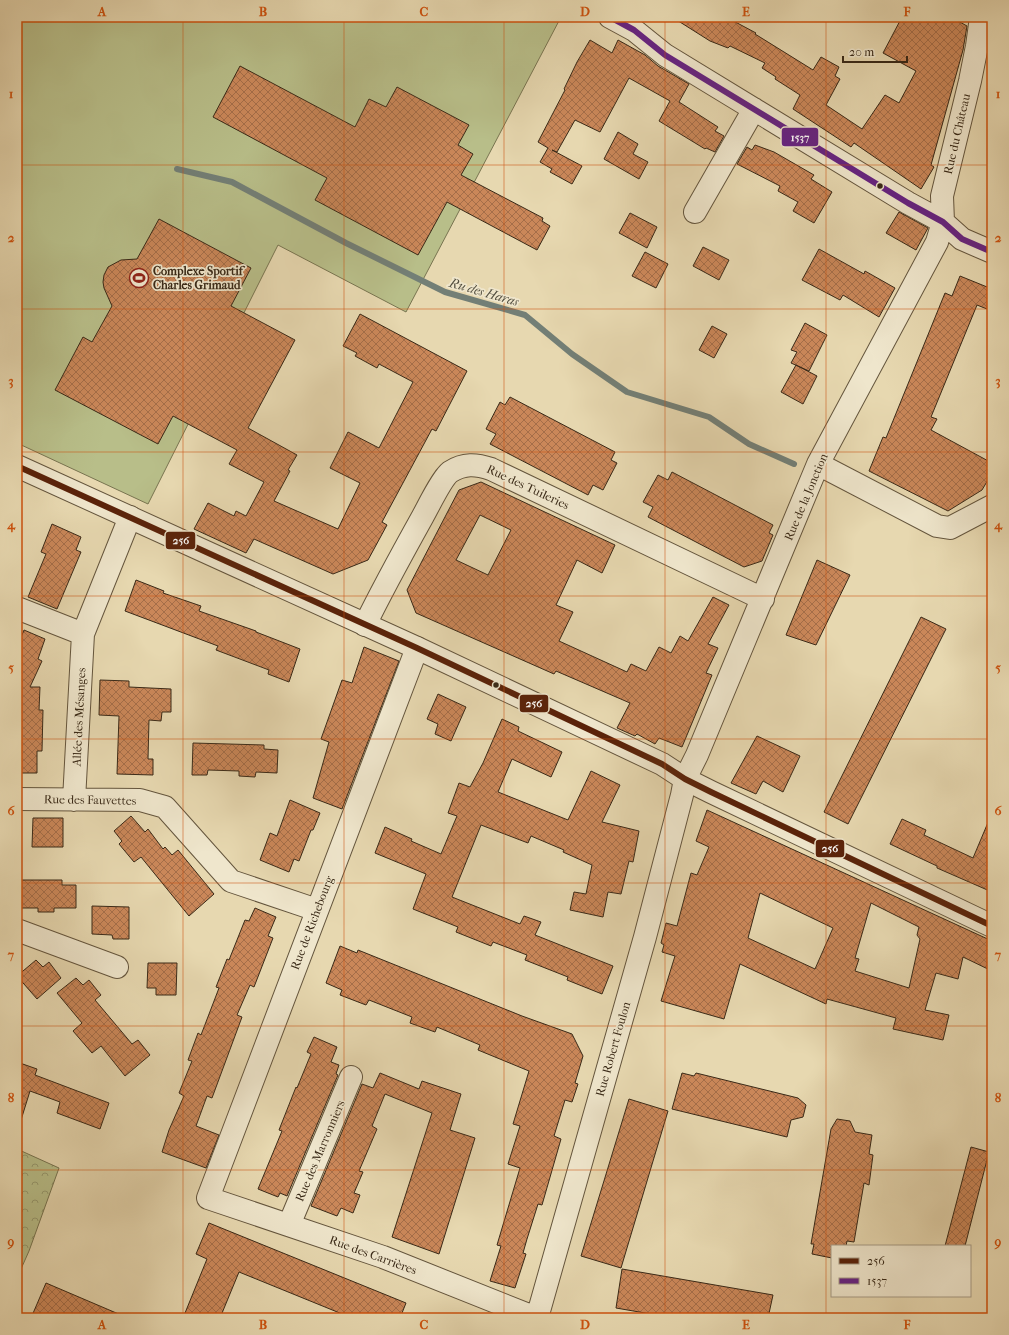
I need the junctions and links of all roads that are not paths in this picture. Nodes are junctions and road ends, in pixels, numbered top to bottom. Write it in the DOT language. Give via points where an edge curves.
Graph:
graph roads {
  1 [pos="610,17"];
  2 [pos="981,17"];
  3 [pos="637,24"];
  4 [pos="984,48"];
  5 [pos="754,109"];
  6 [pos="695,212"];
  7 [pos="943,222"];
  8 [pos="992,252"];
  9 [pos="818,464"];
  10 [pos="17,466"];
  11 [pos="992,506"];
  12 [pos="130,518"];
  13 [pos="763,599"];
  14 [pos="17,608"];
  15 [pos="366,625"];
  16 [pos="83,634"];
  17 [pos="417,648"];
  18 [pos="685,779"];
  19 [pos="17,799"];
  20 [pos="74,800"];
  21 [pos="317,910"];
  22 [pos="992,926"];
  23 [pos="17,930"];
  24 [pos="117,967"];
  25 [pos="351,1077"];
  26 [pos="208,1198"];
  27 [pos="289,1225"];
  28 [pos="536,1318"];
  1 -- 3 [label="street"];
  2 -- 4 [label="street, Rue du Château"];
  3 -- 5 [label="street" via="665,55"];
  4 -- 7 [label="street, Rue du Château" via="942,196"];
  5 -- 6 [label="street"];
  5 -- 7 [label="street"];
  7 -- 8 [label="street" via="962,239"];
  7 -- 9 [label="street, Rue de la Jonction" via="937,242"];
  9 -- 11 [label="street" via="937,526 950,528"];
  9 -- 13 [label="street, Rue de la Jonction"];
  10 -- 12 [label="street"];
  12 -- 15 [label="street"];
  12 -- 16 [label="street, Allée des Mésanges"];
  13 -- 15 [label="street, Rue des Tuileries" via="491,469 478,465 464,465 449,473 434,495"];
  13 -- 18 [label="street, Rue de la Jonction"];
  14 -- 16 [label="street"];
  15 -- 17 [label="street"];
  16 -- 20 [label="street, Allée des Mésanges"];
  17 -- 18 [label="street" via="662,764"];
  17 -- 21 [label="street, Rue de Richebourg"];
  18 -- 22 [label="street"];
  18 -- 28 [label="street, Rue Robert Foulon" via="645,937"];
  19 -- 20 [label="street, Rue des Fauvettes"];
  20 -- 21 [label="street, Rue des Fauvettes" via="140,800 165,807 232,881"];
  21 -- 26 [label="street, Rue de Richebourg"];
  23 -- 24 [label="street"];
  25 -- 27 [label="street, Rue des Marronniers"];
  26 -- 27 [label="street, Rue des Carrières"];
  27 -- 28 [label="street, Rue des Carrières" via="382,1257"];
}
